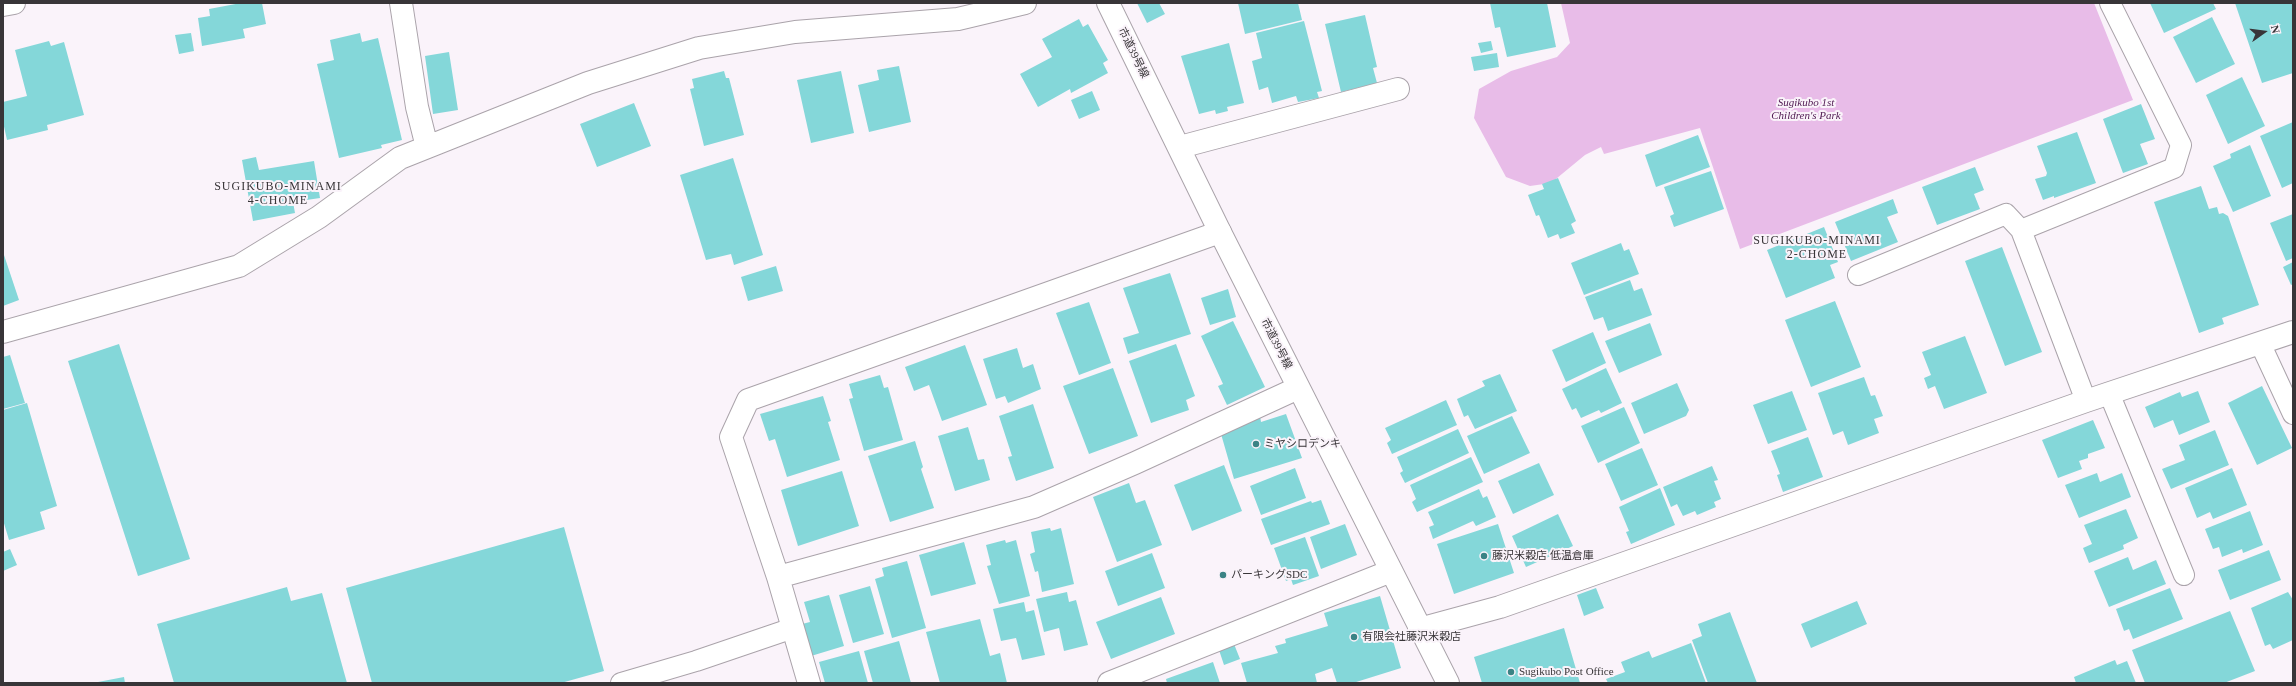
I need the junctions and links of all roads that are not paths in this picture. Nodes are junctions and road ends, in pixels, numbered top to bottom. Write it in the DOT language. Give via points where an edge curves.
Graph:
graph roads {
  1 [pos="14,3"];
  2 [pos="401,3"];
  3 [pos="1025,3"];
  4 [pos="1108,3"];
  5 [pos="2110,3"];
  6 [pos="3,5"];
  7 [pos="1398,89"];
  8 [pos="1180,147"];
  9 [pos="427,148"];
  10 [pos="2021,230"];
  11 [pos="1220,232"];
  12 [pos="1858,275"];
  13 [pos="3,332"];
  14 [pos="2293,332"];
  15 [pos="2260,342"];
  16 [pos="1298,388"];
  17 [pos="2109,393"];
  18 [pos="2086,401"];
  19 [pos="2293,414"];
  20 [pos="1390,571"];
  21 [pos="2184,575"];
  22 [pos="778,577"];
  23 [pos="793,628"];
  24 [pos="1419,629"];
  25 [pos="621,683"];
  26 [pos="809,683"];
  27 [pos="1109,683"];
  28 [pos="1448,683"];
  1 -- 6 [label="street"];
  2 -- 9 [label="street" via="417,107"];
  3 -- 9 [label="street" via="958,19 795,32 699,48 588,83"];
  4 -- 8 [label="street, 市道39号線"];
  5 -- 10 [label="lane" via="2181,145 2174,168"];
  7 -- 8 [label="street"];
  8 -- 11 [label="street, 市道39号線"];
  9 -- 13 [label="street" via="400,158 319,216 239,266"];
  10 -- 12 [label="lane" via="2006,214"];
  10 -- 18 [label="lane"];
  11 -- 16 [label="street, 市道39号線"];
  11 -- 22 [label="street" via="748,400 731,437"];
  14 -- 15 [label="street"];
  15 -- 17 [label="street"];
  15 -- 19 [label="lane"];
  16 -- 20 [label="street, 市道39号線"];
  16 -- 22 [label="street" via="1034,507"];
  17 -- 18 [label="street"];
  17 -- 21 [label="lane"];
  18 -- 24 [label="street" via="1500,607"];
  20 -- 24 [label="street, 市道39号線"];
  20 -- 27 [label="street"];
  22 -- 23 [label="street"];
  23 -- 25 [label="lane"];
  23 -- 26 [label="street"];
  24 -- 28 [label="street, 市道39号線"];
}
